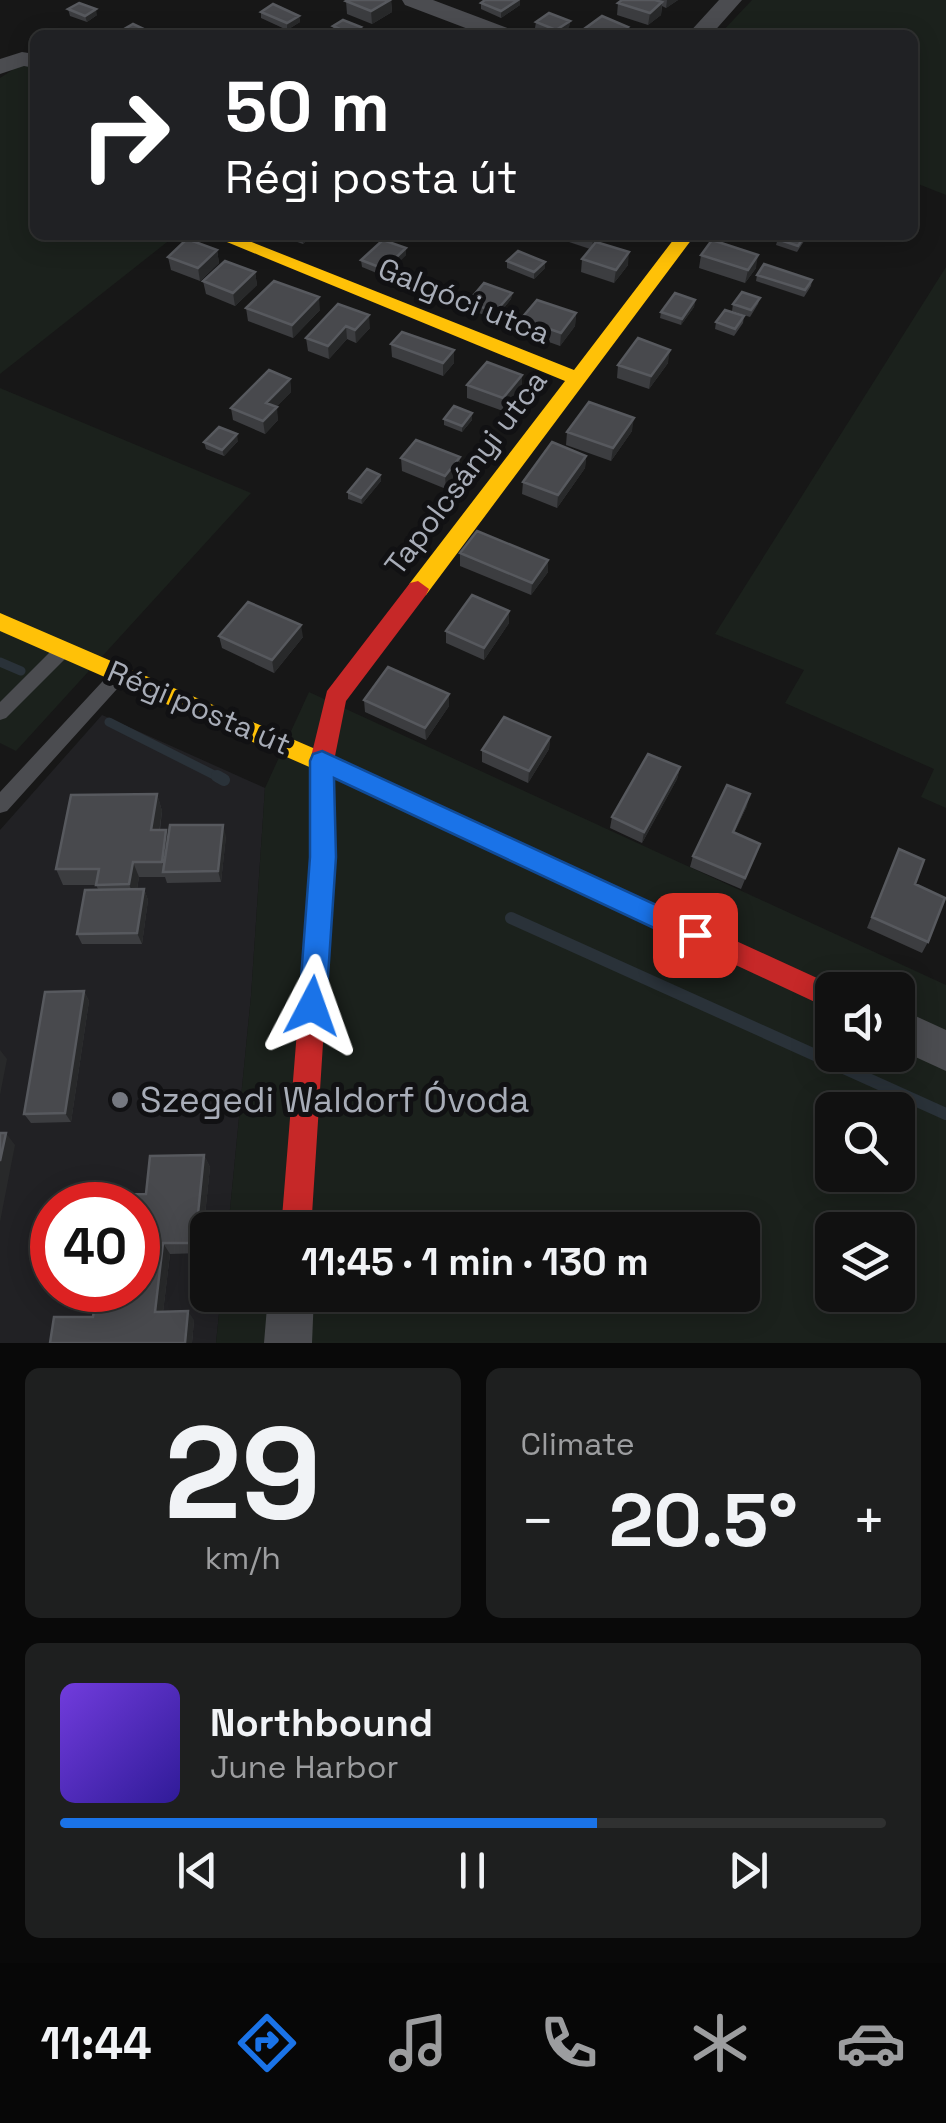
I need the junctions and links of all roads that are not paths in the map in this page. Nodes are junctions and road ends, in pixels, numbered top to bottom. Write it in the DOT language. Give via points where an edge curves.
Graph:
graph roads {
  1 [pos="413,0"];
  2 [pos="731,0"];
  3 [pos="492,30"];
  4 [pos="703,30"];
  5 [pos="30,60"];
  6 [pos="0,67"];
  7 [pos="231,240"];
  8 [pos="682,240"];
  9 [pos="576,378"];
  10 [pos="0,622"];
  11 [pos="63,650"];
  12 [pos="120,674"];
  13 [pos="0,713"];
  14 [pos="322,761"];
  15 [pos="0,805"];
  16 [pos="815,990"];
  17 [pos="915,1036"];
  18 [pos="946,1051"];
  19 [pos="297,1212"];
  20 [pos="291,1312"];
  21 [pos="288,1343"];
  1 -- 3 [label="street"];
  2 -- 4 [label="street"];
  5 -- 6 [label="street"];
  7 -- 9 [label="street, Galgóci utca"];
  8 -- 9 [label="street, Tapolcsányi utca"];
  9 -- 14 [label="street, Tapolcsányi utca" via="335,698"];
  10 -- 11 [label="street, Régi posta út"];
  11 -- 12 [label="street, Régi posta út"];
  11 -- 13 [label="lane"];
  12 -- 14 [label="street, Régi posta út"];
  12 -- 15 [label="lane"];
  14 -- 16 [label="street, Régi posta út"];
  14 -- 19 [label="street, Tapolcsányi utca" via="323,857"];
  17 -- 18 [label="street"];
  20 -- 21 [label="street"];
}
